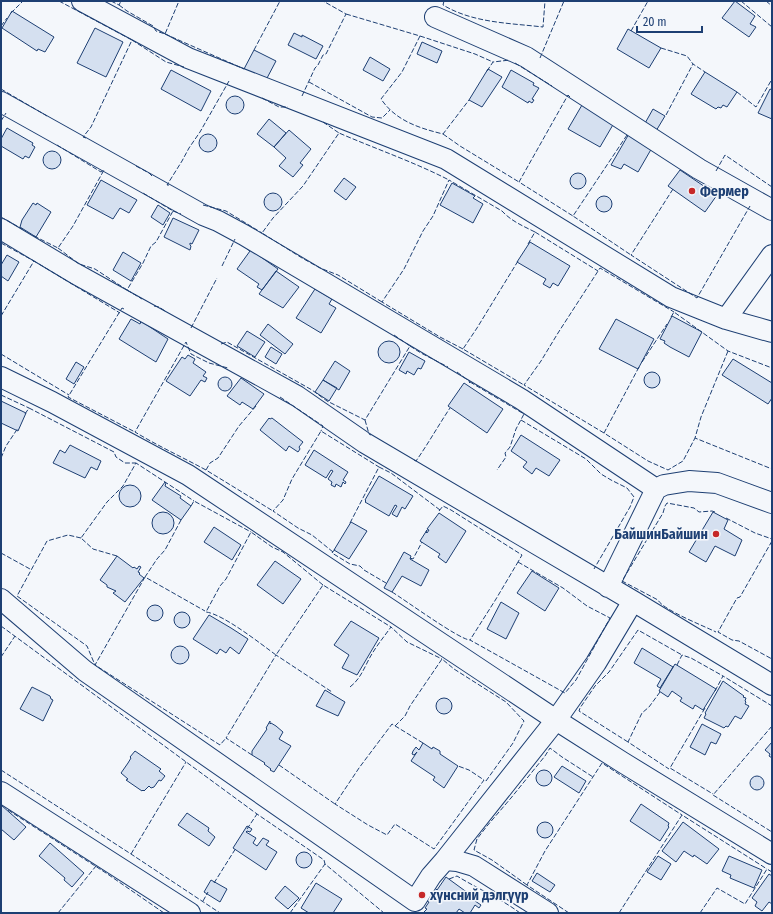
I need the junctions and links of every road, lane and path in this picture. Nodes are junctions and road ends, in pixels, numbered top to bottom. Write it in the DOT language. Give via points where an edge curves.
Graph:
graph roads {
  1 [pos="82,1"];
  2 [pos="435,17"];
  3 [pos="1,102"];
  4 [pos="772,210"];
  5 [pos="1,229"];
  6 [pos="772,255"];
  7 [pos="726,319"];
  8 [pos="772,332"];
  9 [pos="1,377"];
  10 [pos="656,489"];
  11 [pos="772,504"];
  12 [pos="608,587"];
  13 [pos="1,599"];
  14 [pos="633,601"];
  15 [pos="772,685"];
  16 [pos="556,720"];
  17 [pos="1,792"];
  18 [pos="772,854"];
  19 [pos="445,860"];
  20 [pos="413,907"];
  21 [pos="190,913"];
  22 [pos="548,913"];
  1 -- 7 [label="street" via="188,58 446,159 671,297"];
  2 -- 4 [label="street" via="526,57 699,169"];
  3 -- 10 [label="street" via="203,215 244,235 508,391"];
  5 -- 12 [label="street" via="76,274 297,396 365,443"];
  6 -- 7 [label="street"];
  7 -- 8 [label="street"];
  9 -- 16 [label="street" via="188,475"];
  10 -- 11 [label="street" via="664,485 689,481 717,483"];
  10 -- 12 [label="street"];
  12 -- 14 [label="street"];
  13 -- 20 [label="street" via="85,671"];
  14 -- 15 [label="street"];
  14 -- 16 [label="street" via="596,664"];
  16 -- 18 [label="street"];
  16 -- 19 [label="street"];
  17 -- 21 [label="street"];
  19 -- 20 [label="street" via="431,876"];
  19 -- 22 [label="street" via="474,866"];
}
